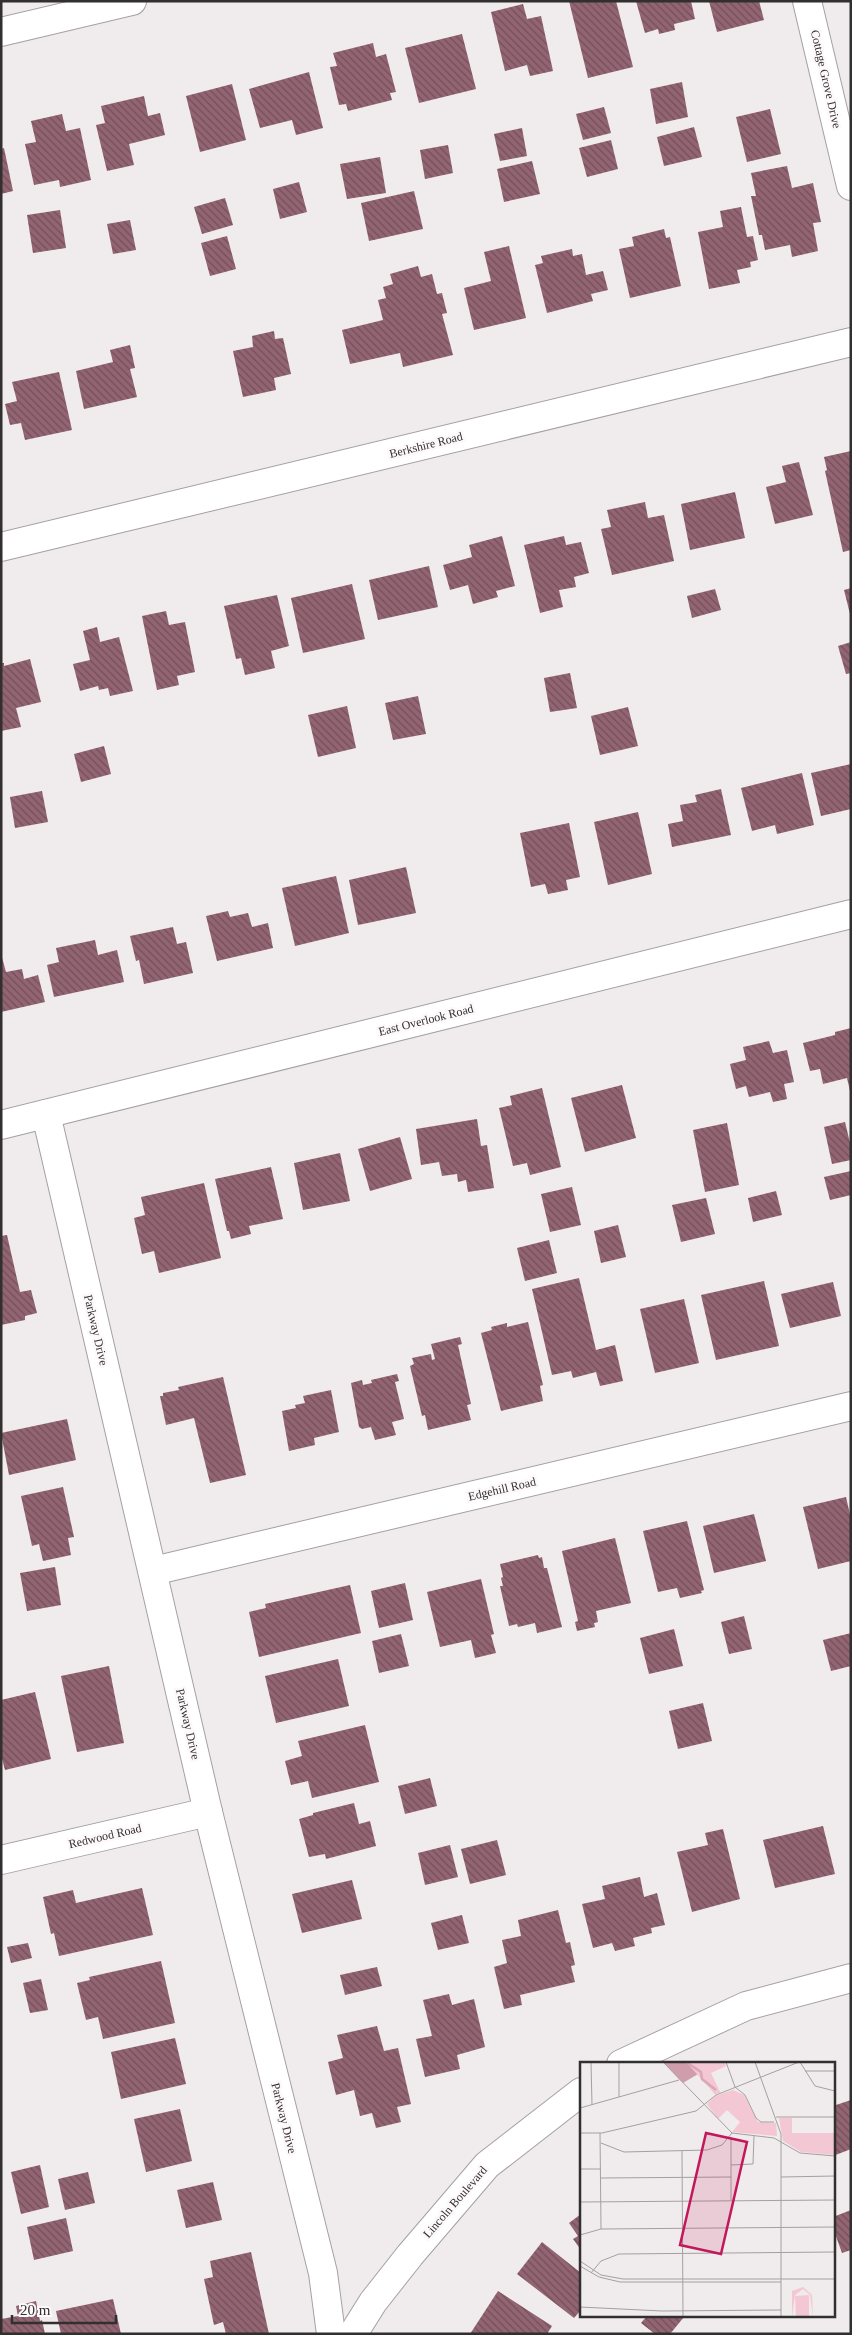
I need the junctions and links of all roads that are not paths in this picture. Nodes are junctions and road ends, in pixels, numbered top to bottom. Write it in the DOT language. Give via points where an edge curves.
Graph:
graph roads {
  1 [pos="132,1"];
  2 [pos="807,1"];
  3 [pos="1,32"];
  4 [pos="851,186"];
  5 [pos="851,342"];
  6 [pos="1,547"];
  7 [pos="851,914"];
  8 [pos="46,1114"];
  9 [pos="1,1125"];
  10 [pos="851,1406"];
  11 [pos="153,1570"];
  12 [pos="208,1812"];
  13 [pos="1,1860"];
  14 [pos="851,1978"];
  15 [pos="625,2062"];
  16 [pos="580,2093"];
  17 [pos="331,2334"];
  18 [pos="353,2334"];
  1 -- 3 [label="street"];
  2 -- 4 [label="street, Cottage Grove Drive"];
  5 -- 6 [label="street, Berkshire Road"];
  7 -- 8 [label="street, East Overlook Road"];
  8 -- 9 [label="street, East Overlook Road"];
  8 -- 11 [label="street, Parkway Drive"];
  10 -- 11 [label="street, Edgehill Road"];
  11 -- 12 [label="street, Parkway Drive"];
  12 -- 13 [label="street, Redwood Road"];
  12 -- 17 [label="street, Parkway Drive" via="323,2274"];
  14 -- 15 [label="street" via="746,2006"];
  16 -- 18 [label="street, Lincoln Boulevard" via="487,2165 410,2255 373,2302"];
}
